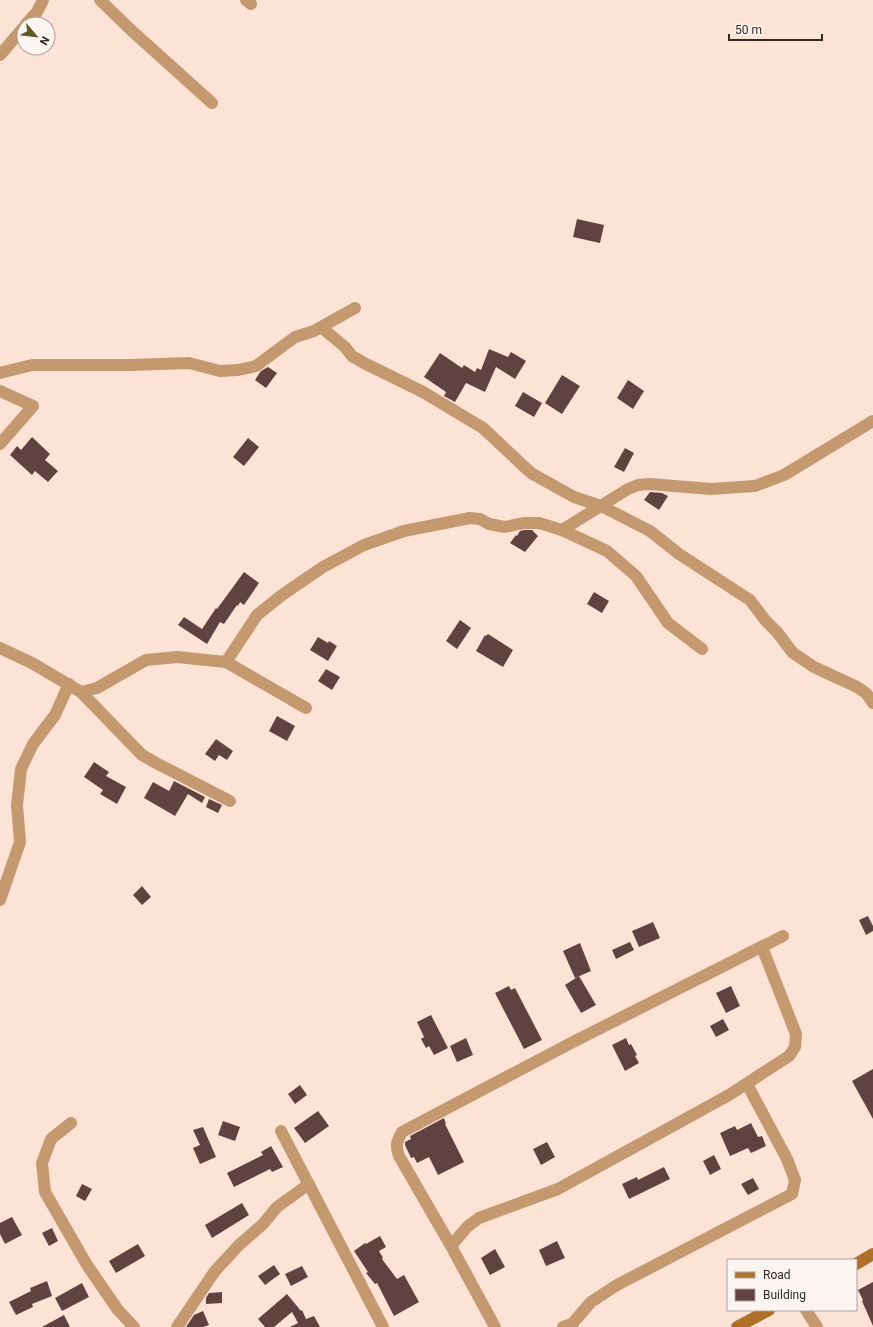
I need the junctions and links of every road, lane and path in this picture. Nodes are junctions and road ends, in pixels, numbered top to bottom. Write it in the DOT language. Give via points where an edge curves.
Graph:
graph roads {
  1 [pos="43,0"];
  2 [pos="100,0"];
  3 [pos="33,16"];
  4 [pos="16,36"];
  5 [pos="0,55"];
  6 [pos="212,103"];
  7 [pos="355,308"];
  8 [pos="321,327"];
  9 [pos="0,374"];
  10 [pos="0,391"];
  11 [pos="873,421"];
  12 [pos="0,444"];
  13 [pos="601,506"];
  14 [pos="562,530"];
  15 [pos="0,648"];
  16 [pos="702,649"];
  17 [pos="226,662"];
  18 [pos="69,684"];
  19 [pos="81,692"];
  20 [pos="873,702"];
  21 [pos="306,708"];
  22 [pos="230,801"];
  23 [pos="0,900"];
  24 [pos="783,936"];
  25 [pos="762,947"];
  26 [pos="747,1084"];
  27 [pos="71,1123"];
  28 [pos="281,1131"];
  29 [pos="308,1184"];
  30 [pos="451,1246"];
  31 [pos="873,1254"];
  32 [pos="857,1263"];
  33 [pos="767,1311"];
  34 [pos="807,1311"];
  35 [pos="134,1327"];
  36 [pos="177,1327"];
  37 [pos="383,1327"];
  38 [pos="495,1327"];
  39 [pos="563,1327"];
  40 [pos="737,1327"];
  41 [pos="817,1327"];
  1 -- 3 [label="street"];
  2 -- 6 [label="street"];
  4 -- 5 [label="street"];
  7 -- 8 [label="street"];
  8 -- 9 [label="street" via="295,337 256,366 238,370 220,370 190,363 130,366 32,365"];
  8 -- 13 [label="street" via="352,356 423,392 483,428 531,473 574,497"];
  10 -- 12 [label="street" via="33,406"];
  11 -- 13 [label="street" via="784,475 755,486 711,489 638,485"];
  13 -- 14 [label="street"];
  13 -- 20 [label="street" via="642,525 679,554 745,596 793,653 814,667 857,687"];
  14 -- 16 [label="street" via="608,551 636,576 668,624"];
  14 -- 17 [label="street" via="539,523 505,527 470,518 404,530 364,545 323,567 257,615"];
  15 -- 18 [label="street"];
  17 -- 19 [label="street" via="177,657 146,660 97,688"];
  17 -- 21 [label="street"];
  18 -- 19 [label="street"];
  18 -- 23 [label="street" via="54,715 33,744 21,769 18,805 20,842"];
  19 -- 22 [label="street" via="142,754"];
  24 -- 25 [label="street"];
  25 -- 26 [label="street" via="796,1034 795,1047 789,1056"];
  25 -- 30 [label="street" via="402,1132 396,1148 399,1156"];
  26 -- 30 [label="street" via="558,1189 478,1218"];
  26 -- 39 [label="street" via="787,1159 795,1180 792,1194 617,1285 591,1302 572,1324"];
  27 -- 35 [label="street" via="51,1139 44,1157 42,1163 45,1192 87,1265 118,1310"];
  28 -- 29 [label="street"];
  29 -- 36 [label="street" via="277,1207 215,1271"];
  29 -- 37 [label="street"];
  30 -- 38 [label="street"];
  31 -- 32 [label="street"];
  33 -- 40 [label="street"];
  34 -- 41 [label="street"];
}
